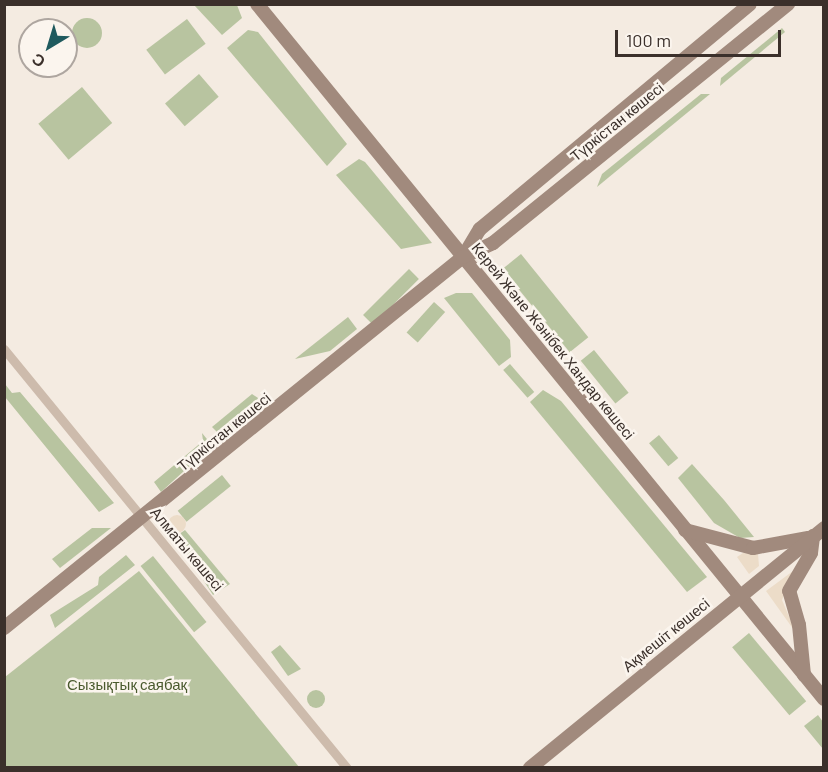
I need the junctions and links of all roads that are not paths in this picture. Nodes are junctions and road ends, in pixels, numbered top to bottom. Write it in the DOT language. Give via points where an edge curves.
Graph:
graph roads {
  1 [pos="256,4"];
  2 [pos="750,4"];
  3 [pos="788,4"];
  4 [pos="463,257"];
  5 [pos="4,349"];
  6 [pos="143,520"];
  7 [pos="685,530"];
  8 [pos="818,532"];
  9 [pos="739,596"];
  10 [pos="4,628"];
  11 [pos="804,675"];
  12 [pos="824,699"];
  13 [pos="346,768"];
  14 [pos="530,768"];
  1 -- 4 [label="main road, Керей Және Жәнібек Хандар көшесі"];
  2 -- 4 [label="main road, Түркістан көшесі" via="480,229"];
  3 -- 4 [label="main road, Түркістан көшесі" via="493,243"];
  4 -- 6 [label="main road, Түркістан көшесі"];
  4 -- 7 [label="main road, Керей Және Жәнібек Хандар көшесі"];
  5 -- 6 [label="street, Алматы көшесі"];
  6 -- 10 [label="main road, Түркістан көшесі"];
  6 -- 13 [label="street, Алматы көшесі"];
  7 -- 8 [label="main road" via="753,548"];
  7 -- 9 [label="main road, Керей Және Жәнібек Хандар көшесі"];
  8 -- 9 [label="main road, Ақмешіт көшесі"];
  8 -- 11 [label="main road" via="789,591 799,625"];
  9 -- 11 [label="main road, Керей Және Жәнібек Хандар көшесі"];
  9 -- 14 [label="main road, Ақмешіт көшесі"];
  11 -- 12 [label="main road, Керей Және Жәнібек Хандар көшесі"];
}
